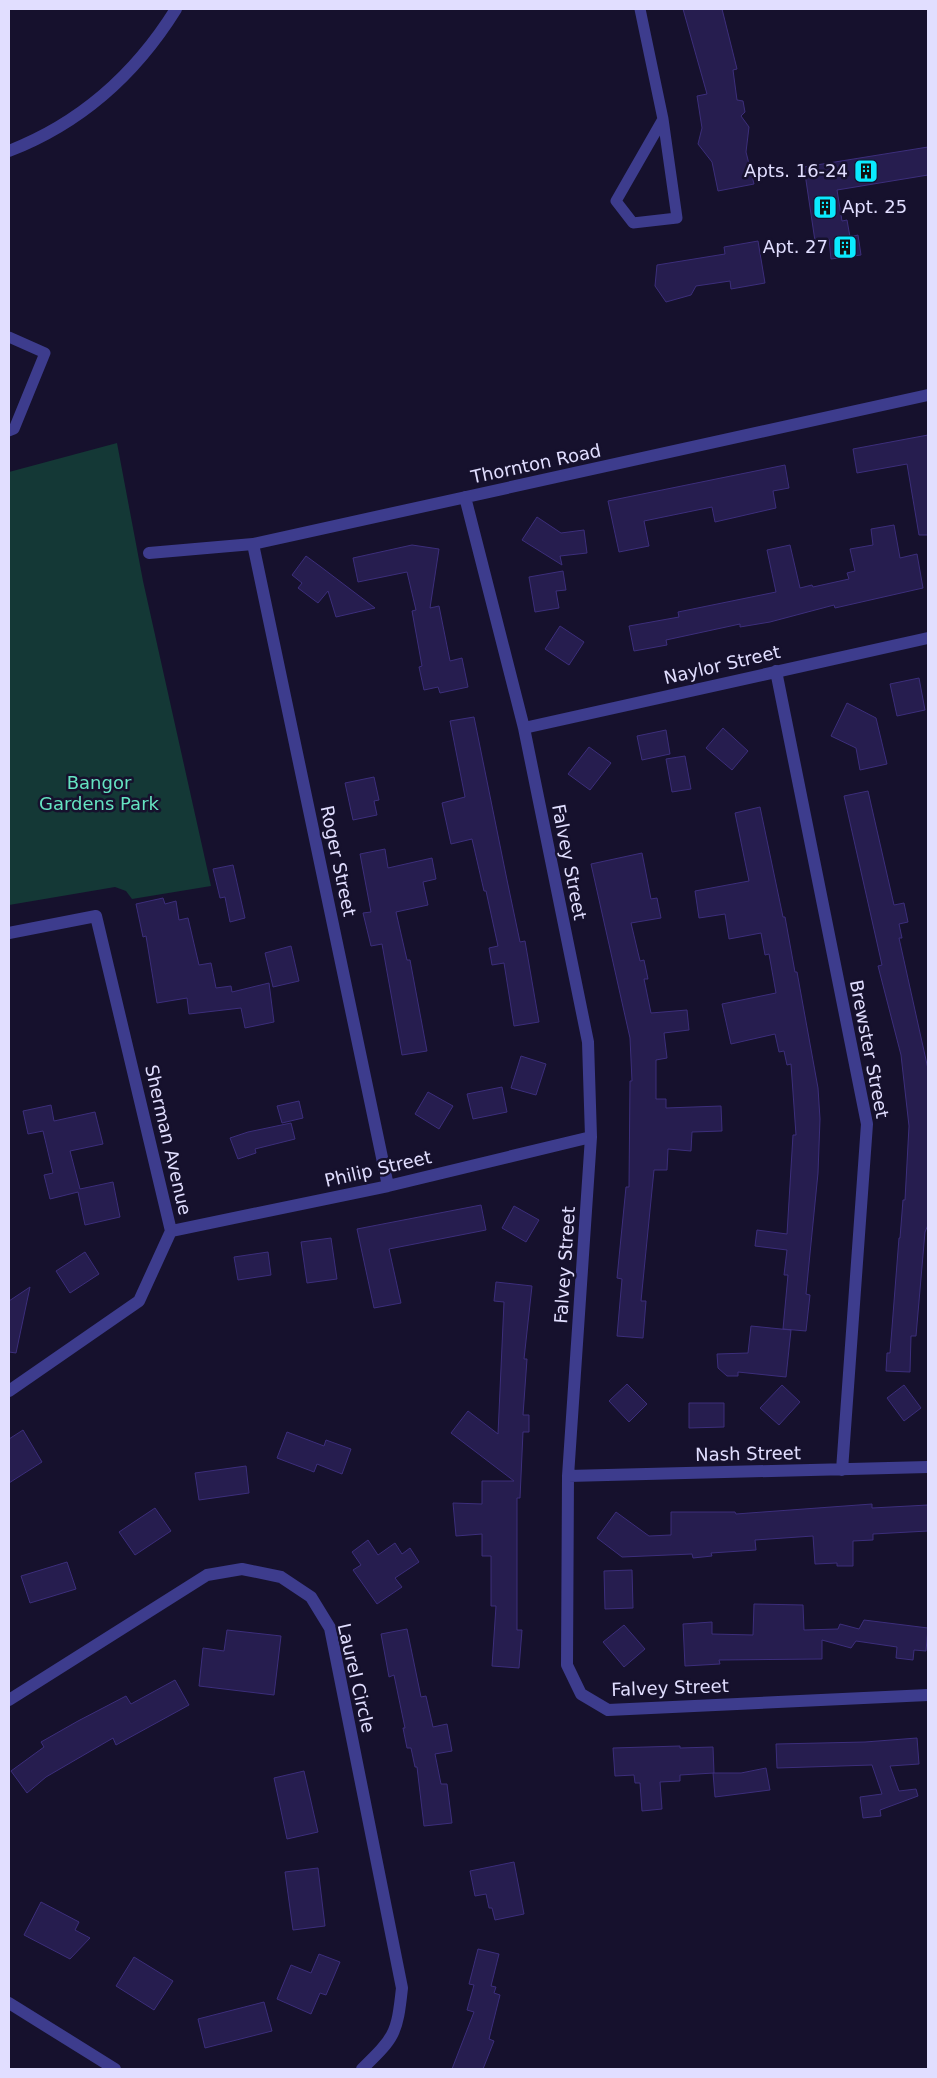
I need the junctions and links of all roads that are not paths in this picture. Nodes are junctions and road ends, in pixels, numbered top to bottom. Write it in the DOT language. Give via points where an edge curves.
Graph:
graph roads {
  1 [pos="176,9"];
  2 [pos="640,9"];
  3 [pos="663,119"];
  4 [pos="9,151"];
  5 [pos="9,338"];
  6 [pos="928,395"];
  7 [pos="11,430"];
  8 [pos="465,497"];
  9 [pos="253,544"];
  10 [pos="149,553"];
  11 [pos="928,638"];
  12 [pos="776,670"];
  13 [pos="524,728"];
  14 [pos="9,932"];
  15 [pos="592,1136"];
  16 [pos="388,1186"];
  17 [pos="171,1231"];
  18 [pos="9,1391"];
  19 [pos="928,1467"];
  20 [pos="842,1470"];
  21 [pos="568,1476"];
  22 [pos="928,1695"];
  23 [pos="9,1700"];
  24 [pos="9,2003"];
  25 [pos="115,2069"];
  26 [pos="362,2069"];
  1 -- 4 [label="street" via="145,54 111,90 43,138"];
  2 -- 3 [label="lane"];
  3 -- 3 [label="lane" via="678,218 633,223 616,201"];
  5 -- 7 [label="lane" via="45,353"];
  6 -- 8 [label="street, Thornton Road"];
  8 -- 9 [label="street, Thornton Road"];
  8 -- 13 [label="street, Falvey Street"];
  9 -- 10 [label="street, Thornton Road"];
  9 -- 16 [label="street, Roger Street"];
  11 -- 12 [label="street, Naylor Street"];
  12 -- 13 [label="street, Naylor Street"];
  12 -- 20 [label="street, Brewster Street" via="867,1124"];
  13 -- 15 [label="street, Falvey Street" via="588,1042"];
  14 -- 17 [label="street, Sherman Avenue" via="96,916"];
  15 -- 16 [label="street, Philip Street"];
  15 -- 21 [label="street, Falvey Street"];
  16 -- 17 [label="street, Philip Street"];
  17 -- 18 [label="street, Sherman Avenue" via="139,1301"];
  19 -- 20 [label="street, Nash Street"];
  20 -- 21 [label="street, Nash Street"];
  21 -- 22 [label="street, Falvey Street" via="567,1665 581,1694 608,1710"];
  23 -- 26 [label="street, Laurel Circle" via="207,1575 242,1569 281,1577 311,1597 330,1628 402,1988 398,2022 389,2043"];
  24 -- 25 [label="street"];
}
